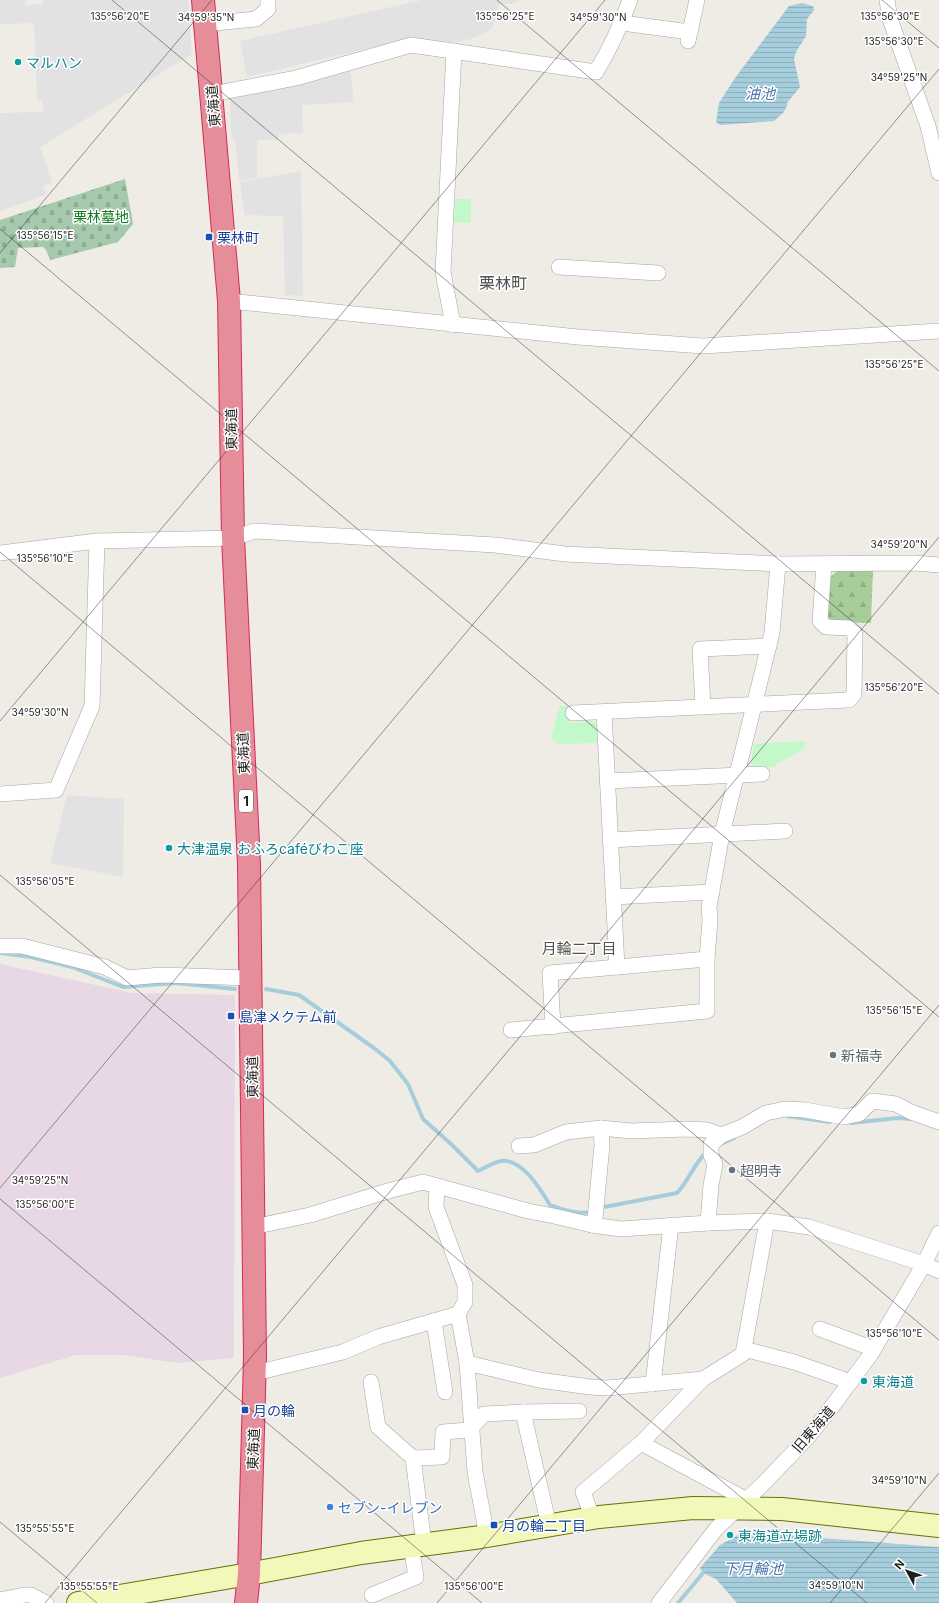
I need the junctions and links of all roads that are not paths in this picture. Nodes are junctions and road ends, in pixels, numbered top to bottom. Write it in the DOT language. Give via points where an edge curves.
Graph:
graph roads {
  1 [pos="203,0"];
  2 [pos="268,0"];
  3 [pos="630,0"];
  4 [pos="697,0"];
  5 [pos="887,0"];
  6 [pos="622,23"];
  7 [pos="205,24"];
  8 [pos="454,51"];
  9 [pos="212,94"];
  10 [pos="939,173"];
  11 [pos="559,267"];
  12 [pos="658,274"];
  13 [pos="229,301"];
  14 [pos="453,324"];
  15 [pos="939,331"];
  16 [pos="232,538"];
  17 [pos="97,541"];
  18 [pos="0,552"];
  19 [pos="778,564"];
  20 [pos="824,564"];
  21 [pos="939,565"];
  22 [pos="769,646"];
  23 [pos="755,704"];
  24 [pos="703,707"];
  25 [pos="604,712"];
  26 [pos="573,713"];
  27 [pos="762,774"];
  28 [pos="737,775"];
  29 [pos="607,781"];
  30 [pos="0,794"];
  31 [pos="785,831"];
  32 [pos="722,834"];
  33 [pos="610,840"];
  34 [pos="712,892"];
  35 [pos="613,897"];
  36 [pos="0,946"];
  37 [pos="706,959"];
  38 [pos="617,967"];
  39 [pos="250,978"];
  40 [pos="553,1027"];
  41 [pos="511,1030"];
  42 [pos="939,1122"];
  43 [pos="601,1128"];
  44 [pos="722,1135"];
  45 [pos="519,1146"];
  46 [pos="437,1187"];
  47 [pos="767,1221"];
  48 [pos="594,1222"];
  49 [pos="708,1223"];
  50 [pos="671,1226"];
  51 [pos="253,1227"];
  52 [pos="939,1233"];
  53 [pos="924,1264"];
  54 [pos="939,1271"];
  55 [pos="458,1314"];
  56 [pos="434,1321"];
  57 [pos="820,1329"];
  58 [pos="744,1349"];
  59 [pos="874,1350"];
  60 [pos="466,1364"];
  61 [pos="255,1373"];
  62 [pos="703,1379"];
  63 [pos="370,1382"];
  64 [pos="851,1382"];
  65 [pos="653,1384"];
  66 [pos="445,1392"];
  67 [pos="579,1411"];
  68 [pos="523,1412"];
  69 [pos="471,1428"];
  70 [pos="641,1443"];
  71 [pos="413,1458"];
  72 [pos="743,1504"];
  73 [pos="593,1519"];
  74 [pos="549,1526"];
  75 [pos="939,1526"];
  76 [pos="487,1536"];
  77 [pos="417,1545"];
  78 [pos="248,1574"];
  79 [pos="372,1595"];
  80 [pos="0,1600"];
  81 [pos="46,1603"];
  82 [pos="78,1603"];
  83 [pos="246,1603"];
  84 [pos="659,1603"];
  1 -- 7 [label="highway, 東海道 / 1"];
  2 -- 7 [label="street" via="268,9 256,19"];
  3 -- 6 [label="street"];
  4 -- 6 [label="street" via="689,37"];
  5 -- 10 [label="street" via="890,19 928,126"];
  6 -- 8 [label="street" via="596,72"];
  7 -- 9 [label="highway, 東海道 / 1"];
  8 -- 9 [label="street" via="411,45 296,78"];
  8 -- 14 [label="street" via="443,272"];
  9 -- 13 [label="highway, 東海道 / 1"];
  11 -- 12 [label="street"];
  13 -- 14 [label="street"];
  13 -- 16 [label="highway, 東海道 / 1"];
  14 -- 15 [label="street" via="703,346"];
  16 -- 17 [label="street"];
  16 -- 19 [label="street" via="255,531 495,545 565,554"];
  16 -- 39 [label="highway, 東海道 / 1" via="249,864"];
  17 -- 18 [label="street"];
  17 -- 30 [label="street" via="92,706 56,790"];
  19 -- 20 [label="street"];
  19 -- 22 [label="street"];
  20 -- 21 [label="street"];
  20 -- 23 [label="street" via="820,621 826,627 850,628 855,634 854,694 849,700"];
  22 -- 23 [label="street"];
  22 -- 24 [label="street" via="700,649"];
  23 -- 24 [label="street"];
  23 -- 28 [label="street"];
  24 -- 25 [label="street"];
  25 -- 26 [label="street"];
  25 -- 29 [label="street"];
  27 -- 28 [label="street"];
  28 -- 29 [label="street"];
  28 -- 32 [label="street"];
  29 -- 33 [label="street"];
  31 -- 32 [label="street"];
  32 -- 33 [label="street"];
  32 -- 34 [label="street"];
  33 -- 35 [label="street"];
  34 -- 35 [label="street"];
  34 -- 37 [label="street"];
  35 -- 38 [label="street"];
  36 -- 39 [label="street" via="22,946 105,967 127,978 161,975"];
  37 -- 38 [label="street"];
  37 -- 40 [label="street" via="707,1011"];
  38 -- 40 [label="street" via="550,973"];
  39 -- 51 [label="highway, 東海道 / 1"];
  40 -- 41 [label="street"];
  42 -- 44 [label="street" via="896,1104 872,1101 859,1114 844,1117 805,1110 785,1109 766,1113"];
  43 -- 44 [label="street" via="631,1131 707,1130"];
  43 -- 45 [label="street" via="566,1132 534,1145"];
  43 -- 48 [label="street" via="602,1145"];
  44 -- 49 [label="street" via="711,1144 711,1155 715,1165"];
  46 -- 48 [label="street" via="528,1211"];
  46 -- 51 [label="street" via="423,1182 310,1215"];
  46 -- 55 [label="street" via="436,1207 465,1285 465,1302"];
  47 -- 49 [label="street"];
  47 -- 53 [label="street" via="809,1227"];
  47 -- 58 [label="street"];
  48 -- 50 [label="street" via="621,1229"];
  49 -- 50 [label="street"];
  50 -- 65 [label="street"];
  51 -- 61 [label="highway, 東海道 / 1"];
  52 -- 53 [label="street, 旧東海道"];
  53 -- 54 [label="street"];
  53 -- 59 [label="street, 旧東海道"];
  55 -- 56 [label="street"];
  55 -- 60 [label="street"];
  56 -- 61 [label="street" via="378,1337 360,1338 343,1352"];
  56 -- 66 [label="street"];
  57 -- 59 [label="street"];
  58 -- 62 [label="street" via="743,1354"];
  58 -- 64 [label="street" via="794,1362"];
  59 -- 64 [label="street, 旧東海道"];
  60 -- 65 [label="street" via="539,1380 590,1387"];
  60 -- 69 [label="street"];
  61 -- 78 [label="highway, 東海道 / 1"];
  62 -- 65 [label="street"];
  62 -- 70 [label="street"];
  63 -- 71 [label="street" via="378,1428"];
  64 -- 72 [label="street, 旧東海道" via="808,1437"];
  67 -- 68 [label="street"];
  68 -- 69 [label="street" via="484,1414"];
  68 -- 74 [label="street"];
  69 -- 71 [label="street" via="443,1432 442,1457"];
  69 -- 76 [label="street" via="475,1472"];
  70 -- 72 [label="street"];
  70 -- 73 [label="street" via="583,1492"];
  71 -- 77 [label="street"];
  72 -- 73 [label="street"];
  72 -- 75 [label="street"];
  72 -- 84 [label="street, 旧東海道" via="716,1529"];
  73 -- 74 [label="street"];
  74 -- 76 [label="street"];
  76 -- 77 [label="street"];
  77 -- 78 [label="street"];
  77 -- 79 [label="street" via="416,1577"];
  78 -- 82 [label="street"];
  78 -- 83 [label="highway, 東海道 / 1"];
  80 -- 81 [label="street" via="31,1595"];
}
